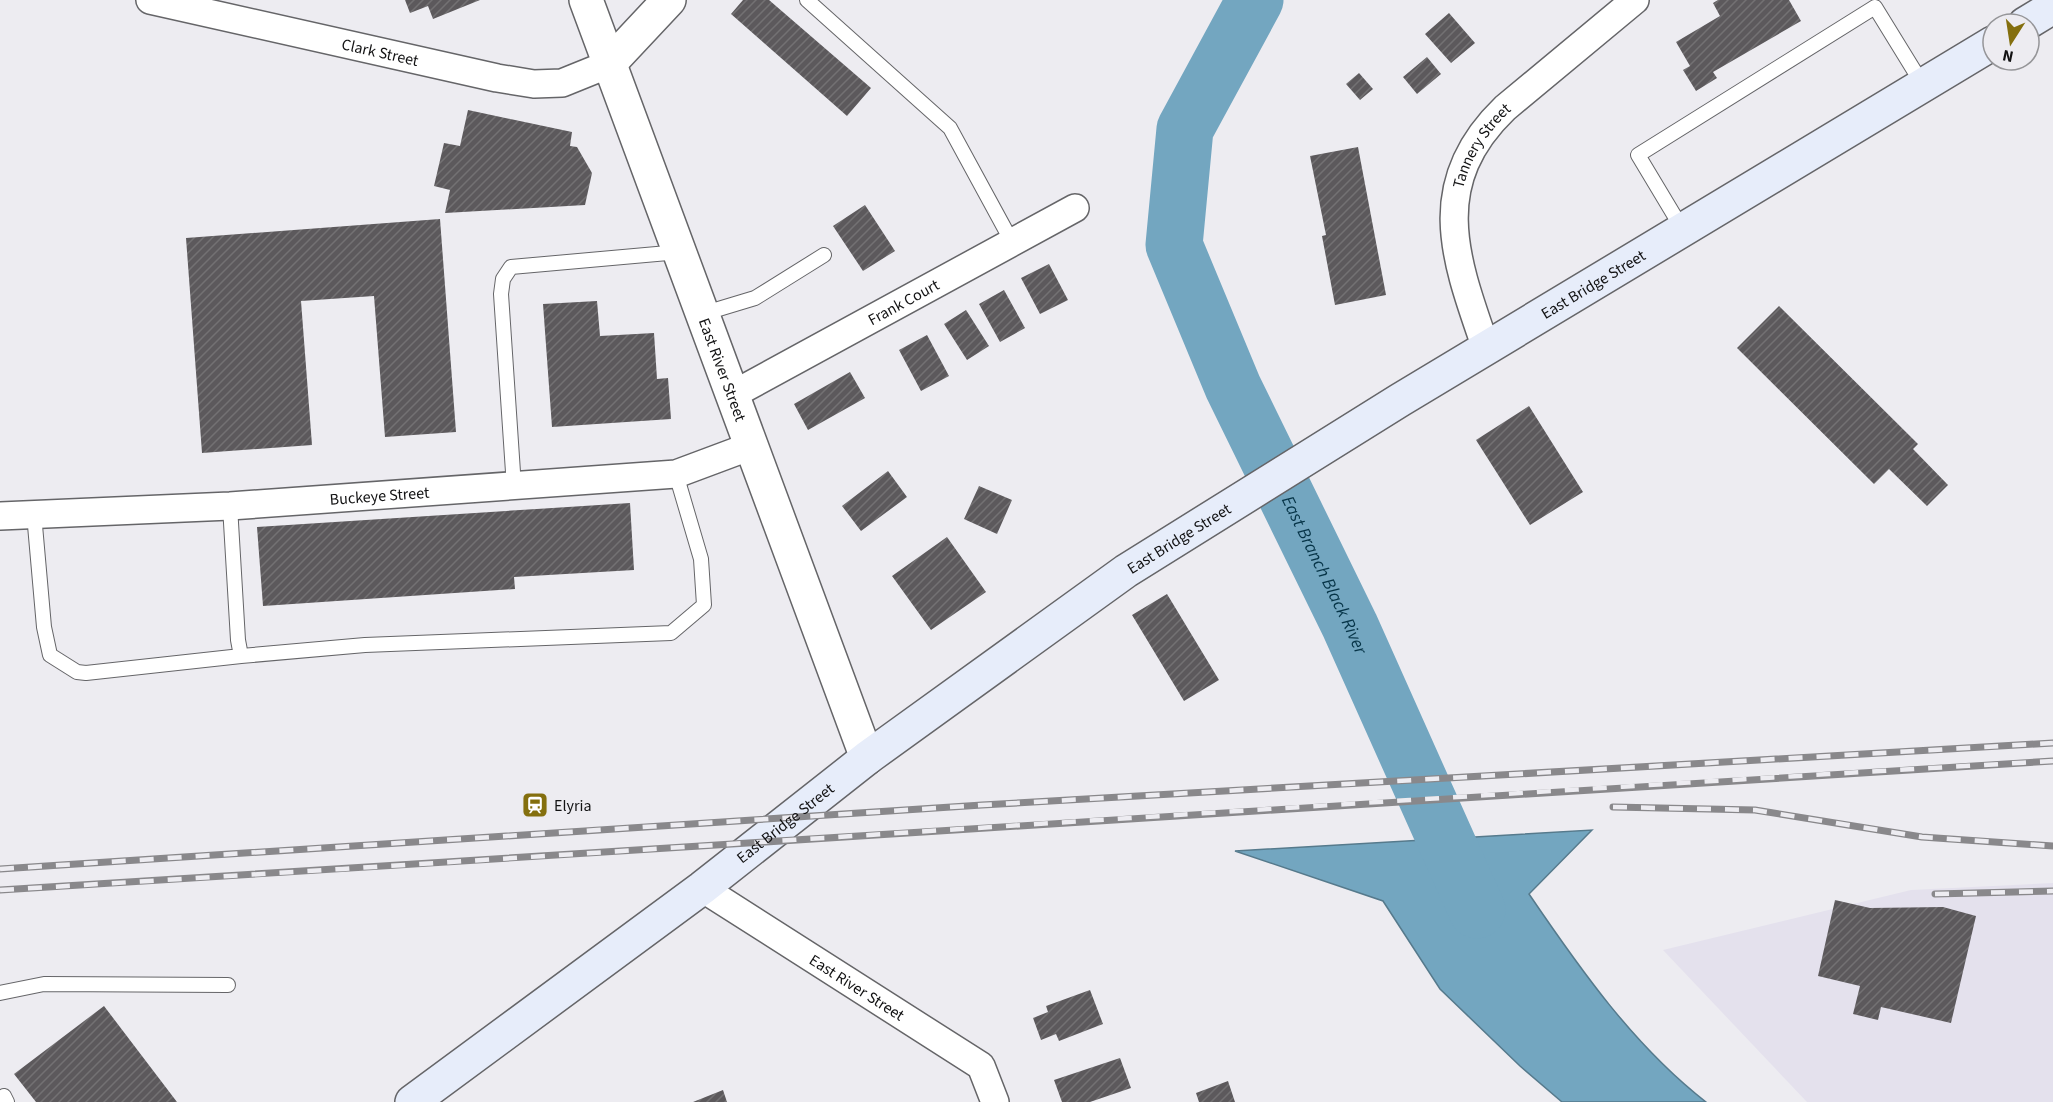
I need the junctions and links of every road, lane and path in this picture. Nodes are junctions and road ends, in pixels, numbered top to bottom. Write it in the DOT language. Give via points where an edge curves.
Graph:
graph roads {
  1 [pos="150,0"];
  2 [pos="586,0"];
  3 [pos="669,0"];
  4 [pos="807,0"];
  5 [pos="1635,0"];
  6 [pos="1880,4"];
  7 [pos="1981,50"];
  8 [pos="609,64"];
  9 [pos="1923,85"];
  10 [pos="1075,208"];
  11 [pos="1683,230"];
  12 [pos="1012,242"];
  13 [pos="679,252"];
  14 [pos="825,255"];
  15 [pos="702,314"];
  16 [pos="1486,348"];
  17 [pos="732,395"];
  18 [pos="751,446"];
  19 [pos="676,474"];
  20 [pos="514,487"];
  21 [pos="230,506"];
  22 [pos="34,514"];
  23 [pos="0,516"];
  24 [pos="241,656"];
  25 [pos="867,758"];
  26 [pos="702,888"];
  27 [pos="228,985"];
  28 [pos="0,993"];
  29 [pos="0,1099"];
  30 [pos="8,1102"];
  31 [pos="412,1102"];
  32 [pos="994,1102"];
  1 -- 8 [label="street, Clark Street" via="534,84 562,83"];
  2 -- 8 [label="street, East River Street"];
  3 -- 8 [label="street"];
  4 -- 12 [label="lane" via="950,129"];
  5 -- 16 [label="street, Tannery Street" via="1504,108 1487,125 1469,155 1453,231 1459,271"];
  6 -- 9 [label="lane"];
  6 -- 11 [label="lane" via="1638,155"];
  7 -- 9 [label="main road, East Bridge Street"];
  8 -- 13 [label="street, East River Street"];
  9 -- 11 [label="main road, East Bridge Street"];
  10 -- 12 [label="street, Frank Court"];
  11 -- 16 [label="main road, East Bridge Street"];
  12 -- 17 [label="street, Frank Court"];
  13 -- 15 [label="street, East River Street"];
  13 -- 20 [label="lane" via="511,267 503,279 501,294"];
  14 -- 15 [label="lane" via="755,298"];
  15 -- 17 [label="street, East River Street"];
  16 -- 25 [label="main road, East Bridge Street" via="1126,571"];
  17 -- 18 [label="street, East River Street"];
  18 -- 19 [label="street, Buckeye Street"];
  18 -- 25 [label="street, East River Street"];
  19 -- 20 [label="street, Buckeye Street"];
  19 -- 24 [label="lane" via="701,559 704,605 671,633 365,645"];
  20 -- 21 [label="street, Buckeye Street"];
  21 -- 22 [label="street, Buckeye Street"];
  21 -- 24 [label="lane"];
  22 -- 23 [label="street, Buckeye Street"];
  22 -- 24 [label="lane" via="50,655 77,672 86,673"];
  25 -- 26 [label="main road, East Bridge Street"];
  26 -- 31 [label="main road, East Bridge Street"];
  26 -- 32 [label="street, East River Street" via="981,1066"];
  27 -- 28 [label="lane" via="44,984"];
  29 -- 30 [label="lane" via="4,1096"];
}
